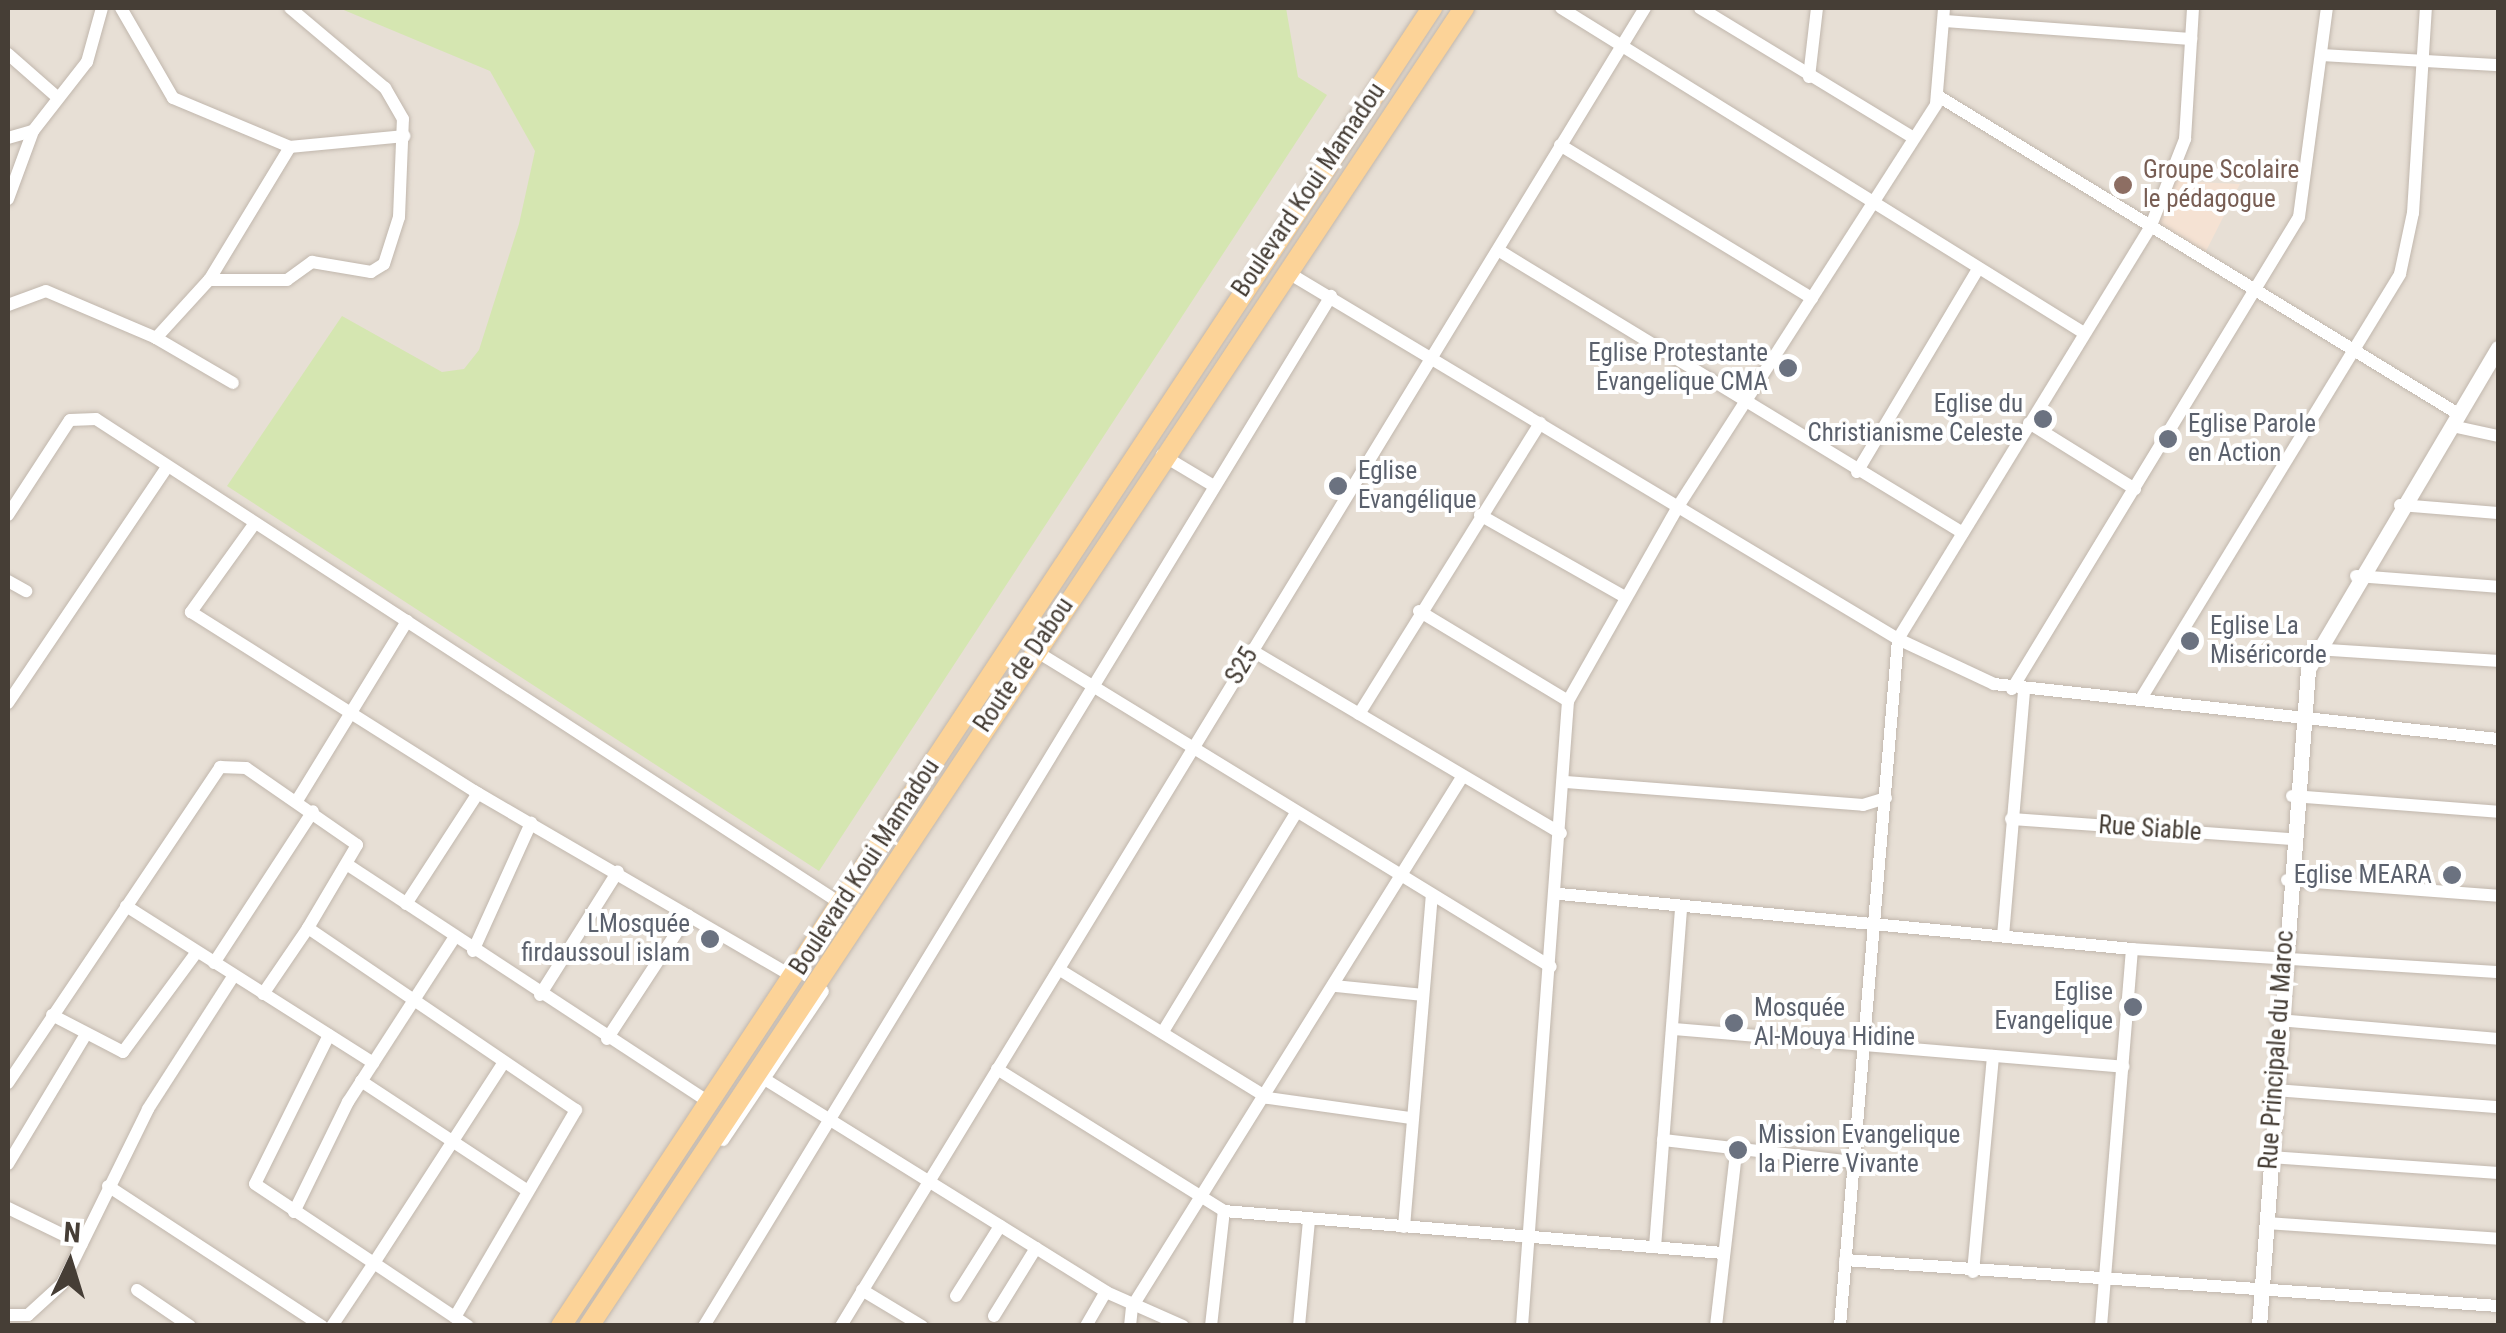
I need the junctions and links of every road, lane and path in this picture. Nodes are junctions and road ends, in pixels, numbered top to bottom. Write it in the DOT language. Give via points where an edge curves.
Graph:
graph roads {
  1 [pos="102,8"];
  2 [pos="121,8"];
  3 [pos="290,8"];
  4 [pos="1432,8"];
  5 [pos="1464,8"];
  6 [pos="1561,8"];
  7 [pos="1646,8"];
  8 [pos="1700,8"];
  9 [pos="1817,8"];
  10 [pos="2193,8"];
  11 [pos="2327,8"];
  12 [pos="2426,8"];
  13 [pos="1944,14"];
  14 [pos="2191,39"];
  15 [pos="1622,43"];
  16 [pos="8,54"];
  17 [pos="2323,54"];
  18 [pos="2422,60"];
  19 [pos="2498,65"];
  20 [pos="1808,77"];
  21 [pos="56,96"];
  22 [pos="1938,96"];
  23 [pos="34,130"];
  24 [pos="404,136"];
  25 [pos="8,138"];
  26 [pos="1914,138"];
  27 [pos="1560,145"];
  28 [pos="290,147"];
  29 [pos="1874,198"];
  30 [pos="8,199"];
  31 [pos="2150,228"];
  32 [pos="1498,250"];
  33 [pos="1978,269"];
  34 [pos="1288,272"];
  35 [pos="209,280"];
  36 [pos="2259,290"];
  37 [pos="1331,296"];
  38 [pos="1812,298"];
  39 [pos="8,304"];
  40 [pos="2084,333"];
  41 [pos="156,338"];
  42 [pos="2360,346"];
  43 [pos="2498,348"];
  44 [pos="1434,358"];
  45 [pos="233,382"];
  46 [pos="1750,403"];
  47 [pos="2456,421"];
  48 [pos="1540,423"];
  49 [pos="2029,424"];
  50 [pos="2498,436"];
  51 [pos="1162,455"];
  52 [pos="166,467"];
  53 [pos="1857,472"];
  54 [pos="1214,486"];
  55 [pos="2135,489"];
  56 [pos="1678,505"];
  57 [pos="2400,506"];
  58 [pos="2498,513"];
  59 [pos="8,515"];
  60 [pos="1480,515"];
  61 [pos="255,523"];
  62 [pos="1963,533"];
  63 [pos="2355,576"];
  64 [pos="8,581"];
  65 [pos="2498,587"];
  66 [pos="26,592"];
  67 [pos="1623,596"];
  68 [pos="1418,611"];
  69 [pos="407,621"];
  70 [pos="1898,639"];
  71 [pos="2314,649"];
  72 [pos="1034,650"];
  73 [pos="1252,650"];
  74 [pos="2498,661"];
  75 [pos="1093,686"];
  76 [pos="2018,691"];
  77 [pos="2142,698"];
  78 [pos="1568,701"];
  79 [pos="8,703"];
  80 [pos="350,712"];
  81 [pos="1358,714"];
  82 [pos="2300,716"];
  83 [pos="2498,739"];
  84 [pos="1194,748"];
  85 [pos="1462,777"];
  86 [pos="1566,782"];
  87 [pos="478,794"];
  88 [pos="2292,796"];
  89 [pos="1886,798"];
  90 [pos="298,799"];
  91 [pos="313,811"];
  92 [pos="2498,812"];
  93 [pos="1294,816"];
  94 [pos="2012,819"];
  95 [pos="531,824"];
  96 [pos="1562,832"];
  97 [pos="2289,838"];
  98 [pos="348,864"];
  99 [pos="618,871"];
  100 [pos="1399,878"];
  101 [pos="2287,880"];
  102 [pos="874,888"];
  103 [pos="1560,894"];
  104 [pos="1432,896"];
  105 [pos="2498,896"];
  106 [pos="840,903"];
  107 [pos="406,904"];
  108 [pos="126,906"];
  109 [pos="1682,911"];
  110 [pos="688,914"];
  111 [pos="1876,926"];
  112 [pos="308,928"];
  113 [pos="2003,936"];
  114 [pos="454,938"];
  115 [pos="2132,949"];
  116 [pos="473,950"];
  117 [pos="196,953"];
  118 [pos="2282,954"];
  119 [pos="214,963"];
  120 [pos="1550,967"];
  121 [pos="1060,970"];
  122 [pos="2498,972"];
  123 [pos="234,974"];
  124 [pos="794,977"];
  125 [pos="1335,986"];
  126 [pos="263,994"];
  127 [pos="540,995"];
  128 [pos="1423,995"];
  129 [pos="413,999"];
  130 [pos="52,1015"];
  131 [pos="2278,1020"];
  132 [pos="1674,1029"];
  133 [pos="1164,1030"];
  134 [pos="328,1035"];
  135 [pos="85,1036"];
  136 [pos="2498,1038"];
  137 [pos="607,1039"];
  138 [pos="1864,1045"];
  139 [pos="1993,1056"];
  140 [pos="373,1064"];
  141 [pos="501,1067"];
  142 [pos="2123,1067"];
  143 [pos="997,1070"];
  144 [pos="766,1080"];
  145 [pos="361,1081"];
  146 [pos="8,1083"];
  147 [pos="2275,1090"];
  148 [pos="1268,1098"];
  149 [pos="710,1102"];
  150 [pos="2498,1107"];
  151 [pos="829,1114"];
  152 [pos="1411,1118"];
  153 [pos="1662,1140"];
  154 [pos="454,1142"];
  155 [pos="1736,1152"];
  156 [pos="2270,1157"];
  157 [pos="1854,1162"];
  158 [pos="8,1164"];
  159 [pos="2498,1173"];
  160 [pos="926,1180"];
  161 [pos="108,1186"];
  162 [pos="528,1191"];
  163 [pos="674,1193"];
  164 [pos="1200,1194"];
  165 [pos="8,1208"];
  166 [pos="1224,1211"];
  167 [pos="294,1212"];
  168 [pos="1309,1220"];
  169 [pos="2266,1224"];
  170 [pos="1000,1226"];
  171 [pos="1404,1227"];
  172 [pos="1531,1236"];
  173 [pos="2498,1240"];
  174 [pos="82,1244"];
  175 [pos="1036,1248"];
  176 [pos="1655,1248"];
  177 [pos="1723,1253"];
  178 [pos="1845,1260"];
  179 [pos="374,1264"];
  180 [pos="1974,1272"];
  181 [pos="2104,1285"];
  182 [pos="137,1290"];
  183 [pos="862,1290"];
  184 [pos="1106,1292"];
  185 [pos="956,1296"];
  186 [pos="2261,1296"];
  187 [pos="1132,1306"];
  188 [pos="2498,1306"];
  189 [pos="994,1316"];
  190 [pos="456,1317"];
  191 [pos="12,1319"];
  192 [pos="190,1326"];
  193 [pos="322,1326"];
  194 [pos="332,1326"];
  195 [pos="468,1326"];
  196 [pos="561,1326"];
  197 [pos="589,1326"];
  198 [pos="704,1326"];
  199 [pos="841,1326"];
  200 [pos="922,1326"];
  201 [pos="1086,1326"];
  202 [pos="1130,1326"];
  203 [pos="1183,1326"];
  204 [pos="1211,1326"];
  205 [pos="1299,1326"];
  206 [pos="1522,1326"];
  207 [pos="1716,1326"];
  208 [pos="1840,1326"];
  209 [pos="2101,1326"];
  210 [pos="2259,1326"];
  1 -- 21 [label="street" via="87,62"];
  2 -- 28 [label="street" via="173,98"];
  3 -- 24 [label="street" via="385,88"];
  4 -- 106 [label="main road, Boulevard Koui Mamadou"];
  5 -- 34 [label="main road, Route de Dabou"];
  6 -- 15 [label="street"];
  7 -- 15 [label="street, S25"];
  8 -- 20 [label="street"];
  9 -- 20 [label="street"];
  10 -- 14 [label="street"];
  11 -- 17 [label="street"];
  12 -- 18 [label="street"];
  13 -- 14 [label="street"];
  13 -- 22 [label="street"];
  14 -- 31 [label="street" via="2185,139"];
  15 -- 27 [label="street, S25"];
  15 -- 29 [label="street"];
  16 -- 21 [label="street"];
  17 -- 18 [label="street"];
  17 -- 36 [label="street" via="2300,217"];
  18 -- 19 [label="street"];
  18 -- 42 [label="street" via="2406,256"];
  20 -- 26 [label="street"];
  21 -- 23 [label="street"];
  22 -- 26 [label="street"];
  22 -- 31 [label="street"];
  23 -- 25 [label="street"];
  23 -- 30 [label="street"];
  24 -- 28 [label="street"];
  24 -- 35 [label="street" via="399,217 384,264 371,272 312,262 287,280"];
  26 -- 29 [label="street"];
  27 -- 32 [label="street, S25"];
  27 -- 38 [label="street"];
  28 -- 35 [label="street"];
  29 -- 33 [label="street"];
  29 -- 38 [label="street"];
  31 -- 36 [label="street"];
  31 -- 40 [label="street"];
  32 -- 44 [label="street, S25"];
  32 -- 46 [label="street"];
  33 -- 40 [label="street"];
  33 -- 53 [label="street"];
  34 -- 37 [label="street"];
  34 -- 51 [label="main road, Route de Dabou"];
  35 -- 41 [label="street"];
  36 -- 42 [label="street"];
  36 -- 55 [label="street"];
  37 -- 44 [label="street"];
  37 -- 54 [label="street"];
  38 -- 46 [label="street"];
  39 -- 41 [label="street" via="46,292"];
  40 -- 49 [label="street"];
  41 -- 45 [label="street"];
  42 -- 47 [label="street"];
  42 -- 77 [label="street"];
  43 -- 47 [label="street, Rue Principale du Maroc"];
  44 -- 48 [label="street"];
  44 -- 73 [label="street, S25"];
  46 -- 53 [label="street"];
  46 -- 56 [label="street"];
  47 -- 50 [label="street"];
  47 -- 57 [label="street, Rue Principale du Maroc"];
  48 -- 56 [label="street"];
  48 -- 60 [label="street"];
  49 -- 55 [label="street"];
  49 -- 62 [label="street"];
  51 -- 54 [label="street"];
  51 -- 72 [label="main road, Route de Dabou"];
  52 -- 59 [label="street" via="81,416"];
  52 -- 61 [label="street"];
  52 -- 79 [label="street"];
  53 -- 62 [label="street"];
  54 -- 75 [label="street"];
  55 -- 76 [label="street"];
  56 -- 67 [label="street"];
  56 -- 70 [label="street"];
  57 -- 58 [label="street"];
  57 -- 63 [label="street, Rue Principale du Maroc"];
  60 -- 67 [label="street"];
  60 -- 68 [label="street"];
  61 -- 69 [label="street"];
  61 -- 80 [label="street" via="191,612"];
  62 -- 70 [label="street"];
  63 -- 65 [label="street"];
  63 -- 71 [label="street, Rue Principale du Maroc"];
  64 -- 66 [label="street"];
  67 -- 78 [label="street"];
  68 -- 78 [label="street"];
  68 -- 81 [label="street"];
  69 -- 80 [label="street"];
  69 -- 106 [label="street"];
  70 -- 76 [label="street"];
  70 -- 89 [label="street"];
  71 -- 74 [label="street"];
  71 -- 82 [label="street, Rue Principale du Maroc"];
  72 -- 75 [label="street"];
  72 -- 102 [label="main road, Route de Dabou"];
  73 -- 81 [label="street"];
  73 -- 84 [label="street, S25"];
  75 -- 84 [label="street"];
  75 -- 151 [label="street"];
  76 -- 77 [label="street"];
  76 -- 94 [label="street"];
  77 -- 82 [label="street"];
  78 -- 86 [label="street"];
  80 -- 87 [label="street"];
  80 -- 90 [label="street"];
  81 -- 85 [label="street"];
  82 -- 83 [label="street"];
  82 -- 88 [label="street, Rue Principale du Maroc"];
  84 -- 93 [label="street"];
  84 -- 121 [label="street, S25"];
  85 -- 96 [label="street"];
  85 -- 100 [label="street"];
  86 -- 89 [label="street" via="1863,805"];
  86 -- 96 [label="street"];
  87 -- 95 [label="street"];
  87 -- 107 [label="street"];
  88 -- 92 [label="street"];
  88 -- 97 [label="street, Rue Principale du Maroc"];
  89 -- 111 [label="street"];
  90 -- 91 [label="street"];
  90 -- 108 [label="street" via="228,762"];
  91 -- 98 [label="street" via="354,840"];
  91 -- 119 [label="street"];
  93 -- 100 [label="street"];
  93 -- 133 [label="street"];
  94 -- 97 [label="street, Rue Siable"];
  94 -- 113 [label="street"];
  95 -- 99 [label="street"];
  95 -- 116 [label="street"];
  96 -- 103 [label="street"];
  97 -- 101 [label="street, Rue Principale du Maroc"];
  98 -- 107 [label="street"];
  98 -- 112 [label="street"];
  99 -- 110 [label="street"];
  99 -- 127 [label="street"];
  100 -- 104 [label="street"];
  100 -- 125 [label="street"];
  101 -- 105 [label="street"];
  101 -- 118 [label="street, Rue Principale du Maroc"];
  102 -- 144 [label="street" via="873,911"];
  102 -- 163 [label="main road, Route de Dabou"];
  103 -- 109 [label="street"];
  103 -- 120 [label="street"];
  104 -- 120 [label="street"];
  104 -- 128 [label="street"];
  106 -- 124 [label="main road, Boulevard Koui Mamadou"];
  107 -- 114 [label="street"];
  108 -- 117 [label="street"];
  108 -- 130 [label="street"];
  109 -- 111 [label="street"];
  109 -- 132 [label="street"];
  110 -- 124 [label="street"];
  110 -- 137 [label="street"];
  111 -- 113 [label="street"];
  111 -- 138 [label="street"];
  112 -- 126 [label="street"];
  112 -- 129 [label="street"];
  113 -- 115 [label="street"];
  114 -- 116 [label="street"];
  114 -- 129 [label="street"];
  115 -- 118 [label="street"];
  115 -- 142 [label="street"];
  116 -- 127 [label="street"];
  117 -- 119 [label="street"];
  117 -- 135 [label="street" via="128,1049"];
  118 -- 122 [label="street"];
  118 -- 131 [label="street, Rue Principale du Maroc"];
  119 -- 123 [label="street"];
  120 -- 172 [label="street"];
  121 -- 133 [label="street"];
  121 -- 143 [label="street, S25"];
  123 -- 126 [label="street"];
  123 -- 161 [label="street"];
  124 -- 149 [label="main road, Boulevard Koui Mamadou"];
  125 -- 128 [label="street"];
  125 -- 148 [label="street"];
  126 -- 134 [label="street"];
  127 -- 137 [label="street"];
  128 -- 152 [label="street"];
  129 -- 140 [label="street"];
  129 -- 141 [label="street"];
  130 -- 135 [label="street"];
  130 -- 146 [label="street"];
  131 -- 136 [label="street"];
  131 -- 147 [label="street, Rue Principale du Maroc"];
  132 -- 138 [label="street"];
  132 -- 153 [label="street"];
  133 -- 148 [label="street"];
  134 -- 140 [label="street"];
  134 -- 167 [label="street" via="256,1179 257,1190"];
  135 -- 158 [label="street"];
  137 -- 149 [label="street"];
  138 -- 139 [label="street"];
  138 -- 157 [label="street"];
  139 -- 142 [label="street"];
  139 -- 180 [label="street"];
  140 -- 145 [label="street"];
  141 -- 154 [label="street"];
  141 -- 162 [label="street" via="576,1110"];
  142 -- 181 [label="street"];
  143 -- 160 [label="street, S25"];
  143 -- 164 [label="street"];
  144 -- 151 [label="street"];
  144 -- 163 [label="street"];
  145 -- 154 [label="street"];
  145 -- 167 [label="street"];
  147 -- 150 [label="street"];
  147 -- 156 [label="street, Rue Principale du Maroc"];
  148 -- 152 [label="street"];
  148 -- 164 [label="street"];
  149 -- 196 [label="main road, Boulevard Koui Mamadou"];
  151 -- 160 [label="street"];
  151 -- 198 [label="street"];
  152 -- 171 [label="street"];
  153 -- 155 [label="street"];
  153 -- 176 [label="street"];
  154 -- 162 [label="street"];
  154 -- 179 [label="street"];
  155 -- 157 [label="street"];
  155 -- 177 [label="street"];
  156 -- 159 [label="street"];
  156 -- 169 [label="street, Rue Principale du Maroc"];
  157 -- 178 [label="street"];
  160 -- 170 [label="street"];
  160 -- 183 [label="street, S25"];
  161 -- 174 [label="street"];
  161 -- 193 [label="street"];
  162 -- 190 [label="street"];
  163 -- 197 [label="main road, Route de Dabou"];
  164 -- 166 [label="street"];
  164 -- 187 [label="street"];
  165 -- 174 [label="street"];
  166 -- 168 [label="street"];
  166 -- 204 [label="street"];
  167 -- 179 [label="street"];
  168 -- 171 [label="street"];
  168 -- 205 [label="street"];
  169 -- 173 [label="street"];
  169 -- 186 [label="street, Rue Principale du Maroc"];
  170 -- 175 [label="street"];
  170 -- 185 [label="street"];
  171 -- 172 [label="street"];
  172 -- 176 [label="street"];
  172 -- 206 [label="street"];
  174 -- 191 [label="street" via="42,1308"];
  175 -- 184 [label="street"];
  175 -- 189 [label="street"];
  176 -- 177 [label="street"];
  177 -- 207 [label="street"];
  178 -- 180 [label="street"];
  178 -- 208 [label="street"];
  179 -- 190 [label="street"];
  179 -- 194 [label="street"];
  180 -- 181 [label="street"];
  181 -- 186 [label="street"];
  181 -- 209 [label="street"];
  182 -- 192 [label="street"];
  183 -- 199 [label="street, S25"];
  183 -- 200 [label="street"];
  184 -- 187 [label="street"];
  184 -- 201 [label="street"];
  186 -- 188 [label="street"];
  186 -- 210 [label="street, Rue Principale du Maroc"];
  187 -- 202 [label="street"];
  187 -- 203 [label="street"];
  190 -- 195 [label="street"];
}
